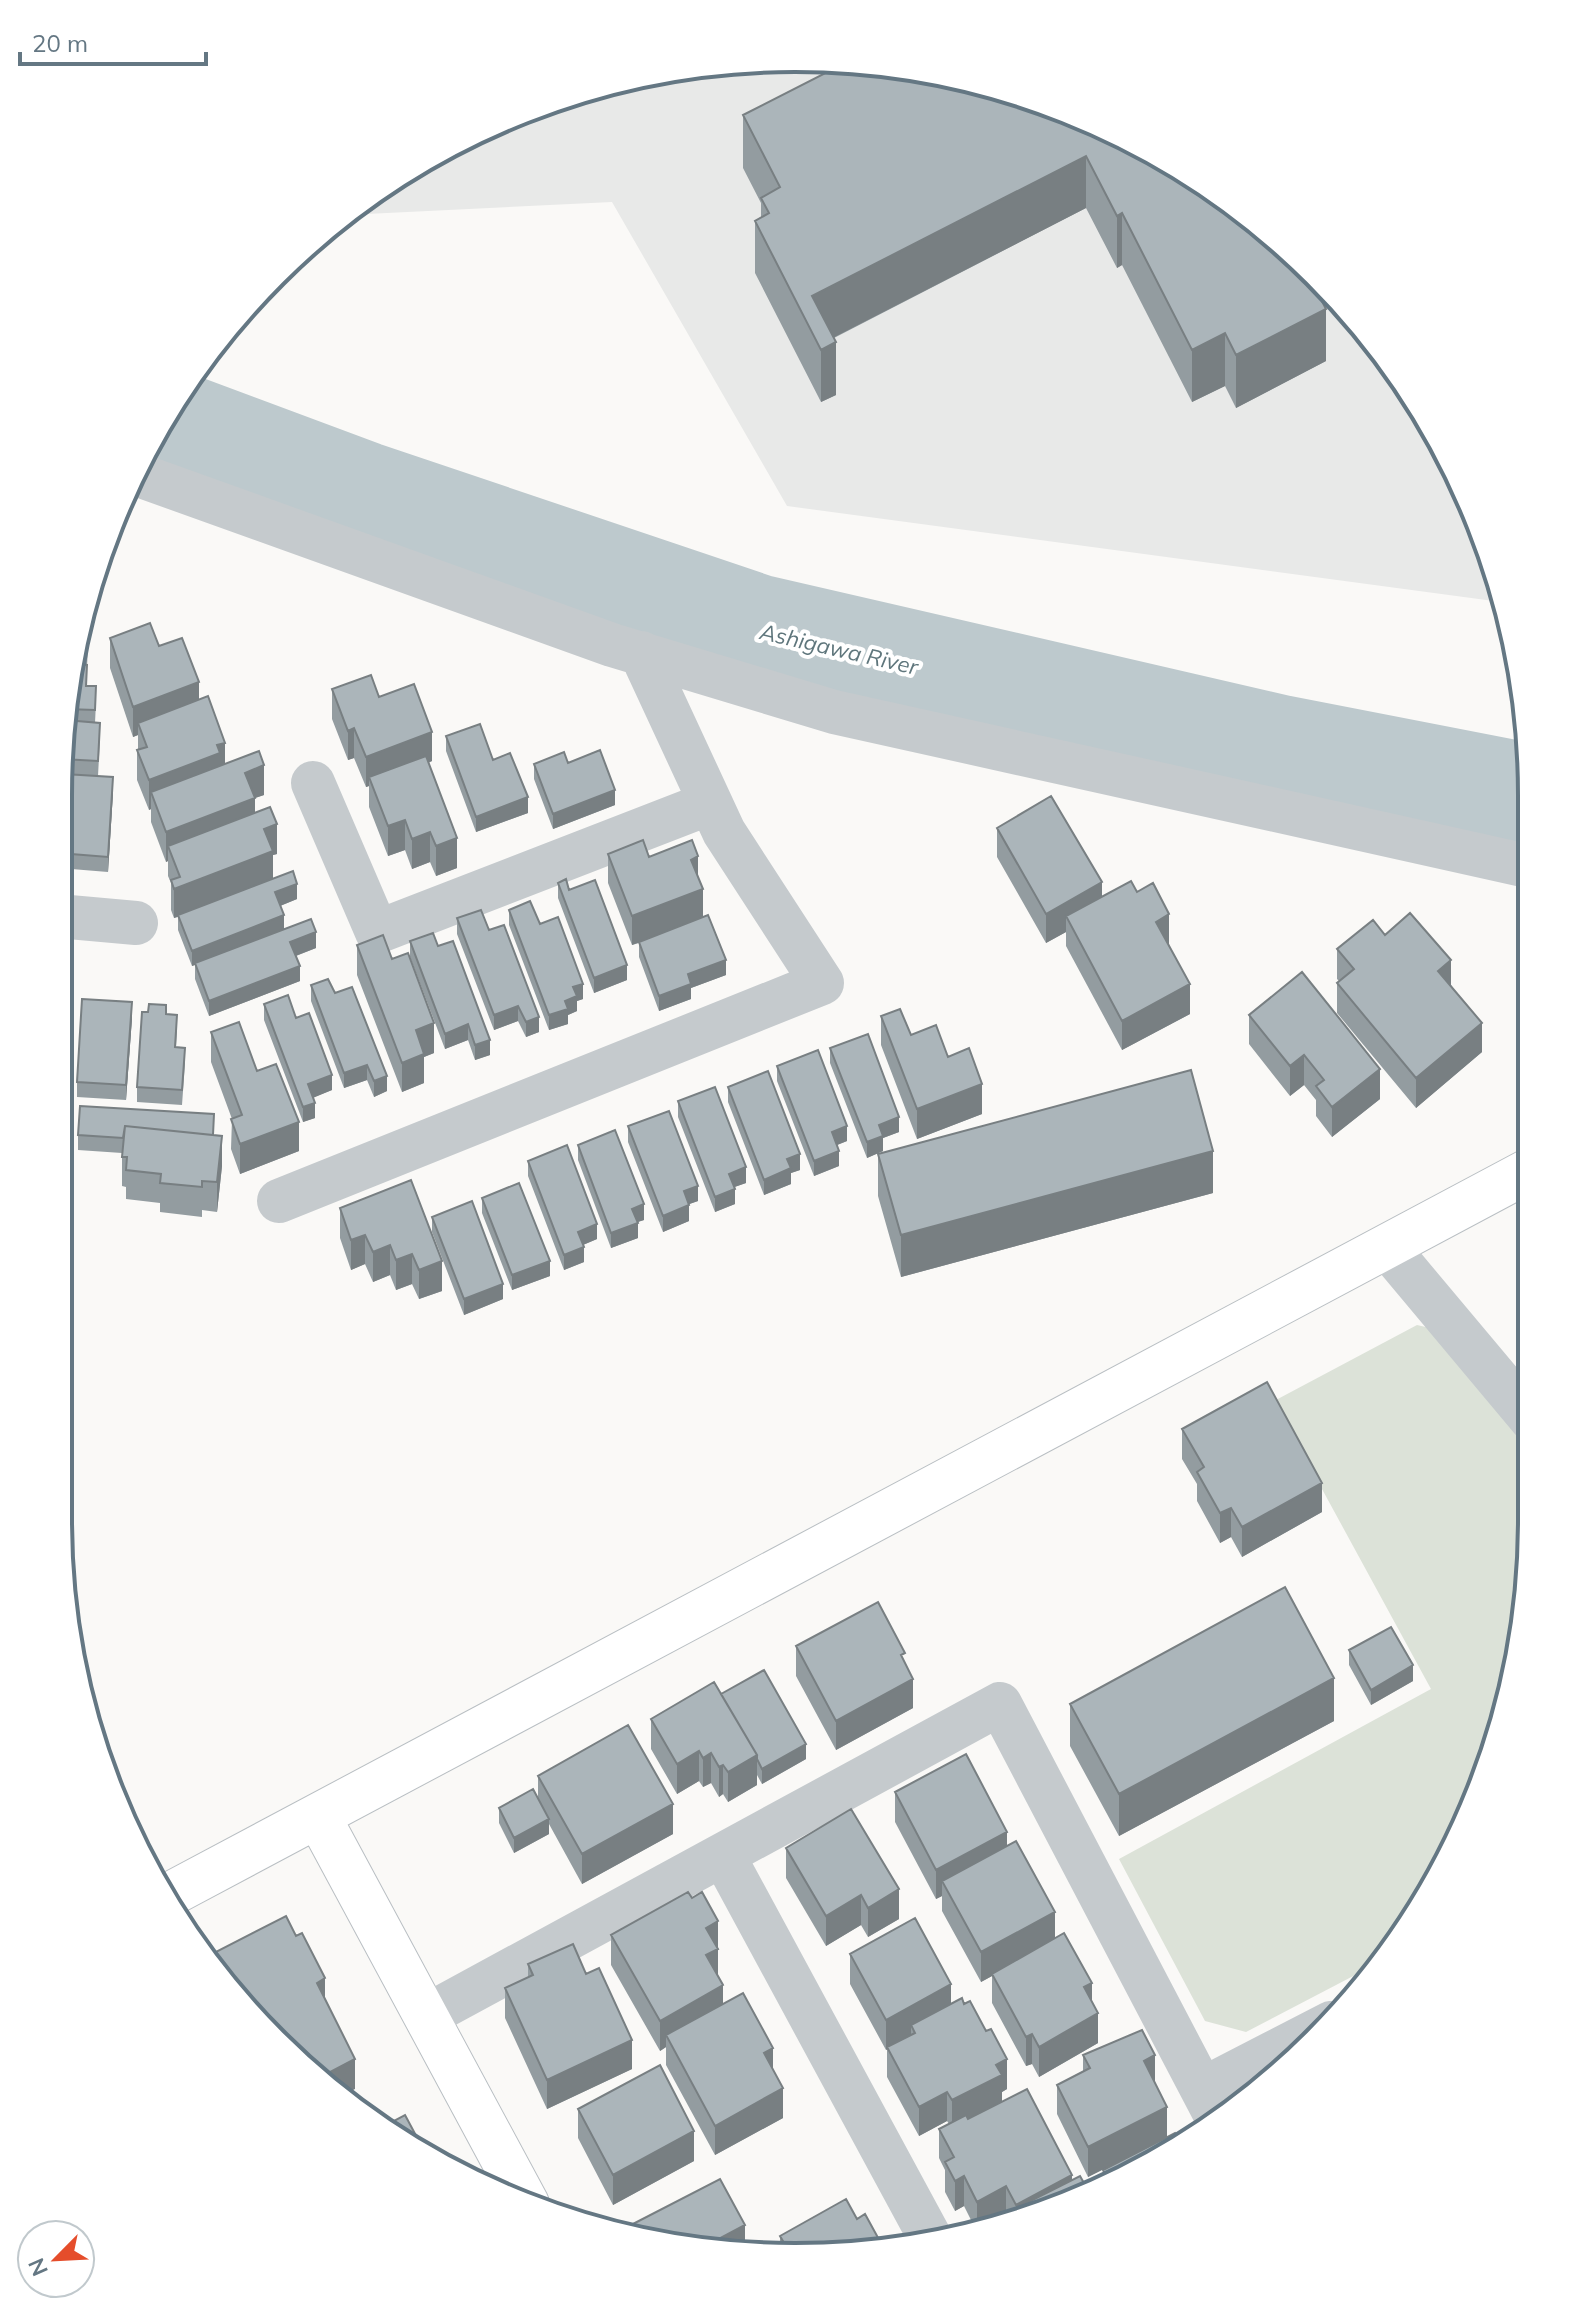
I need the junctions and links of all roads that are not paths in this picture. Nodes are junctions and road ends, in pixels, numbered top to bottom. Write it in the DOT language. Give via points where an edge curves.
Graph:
graph roads {
  1 [pos="146,478"];
  2 [pos="641,653"];
  3 [pos="313,783"];
  4 [pos="710,803"];
  5 [pos="1518,864"];
  6 [pos="72,917"];
  7 [pos="136,923"];
  8 [pos="1518,1177"];
  9 [pos="279,1201"];
  10 [pos="1387,1247"];
  11 [pos="1518,1403"];
  12 [pos="318,1816"];
  13 [pos="723,1855"];
  14 [pos="175,1892"];
  15 [pos="426,2016"];
  16 [pos="1281,2056"];
  17 [pos="1209,2102"];
  18 [pos="519,2188"];
  19 [pos="926,2231"];
  1 -- 2 [label="street"];
  2 -- 4 [label="street"];
  2 -- 5 [label="street" via="834,712"];
  3 -- 4 [label="street" via="377,932"];
  4 -- 9 [label="street" via="764,899 822,983"];
  6 -- 7 [label="street"];
  8 -- 10 [label="street"];
  10 -- 11 [label="street"];
  10 -- 12 [label="street"];
  12 -- 14 [label="street"];
  12 -- 15 [label="street"];
  13 -- 15 [label="street"];
  13 -- 17 [label="street" via="1000,1704"];
  13 -- 19 [label="street"];
  15 -- 18 [label="street"];
  16 -- 17 [label="street"];
}
